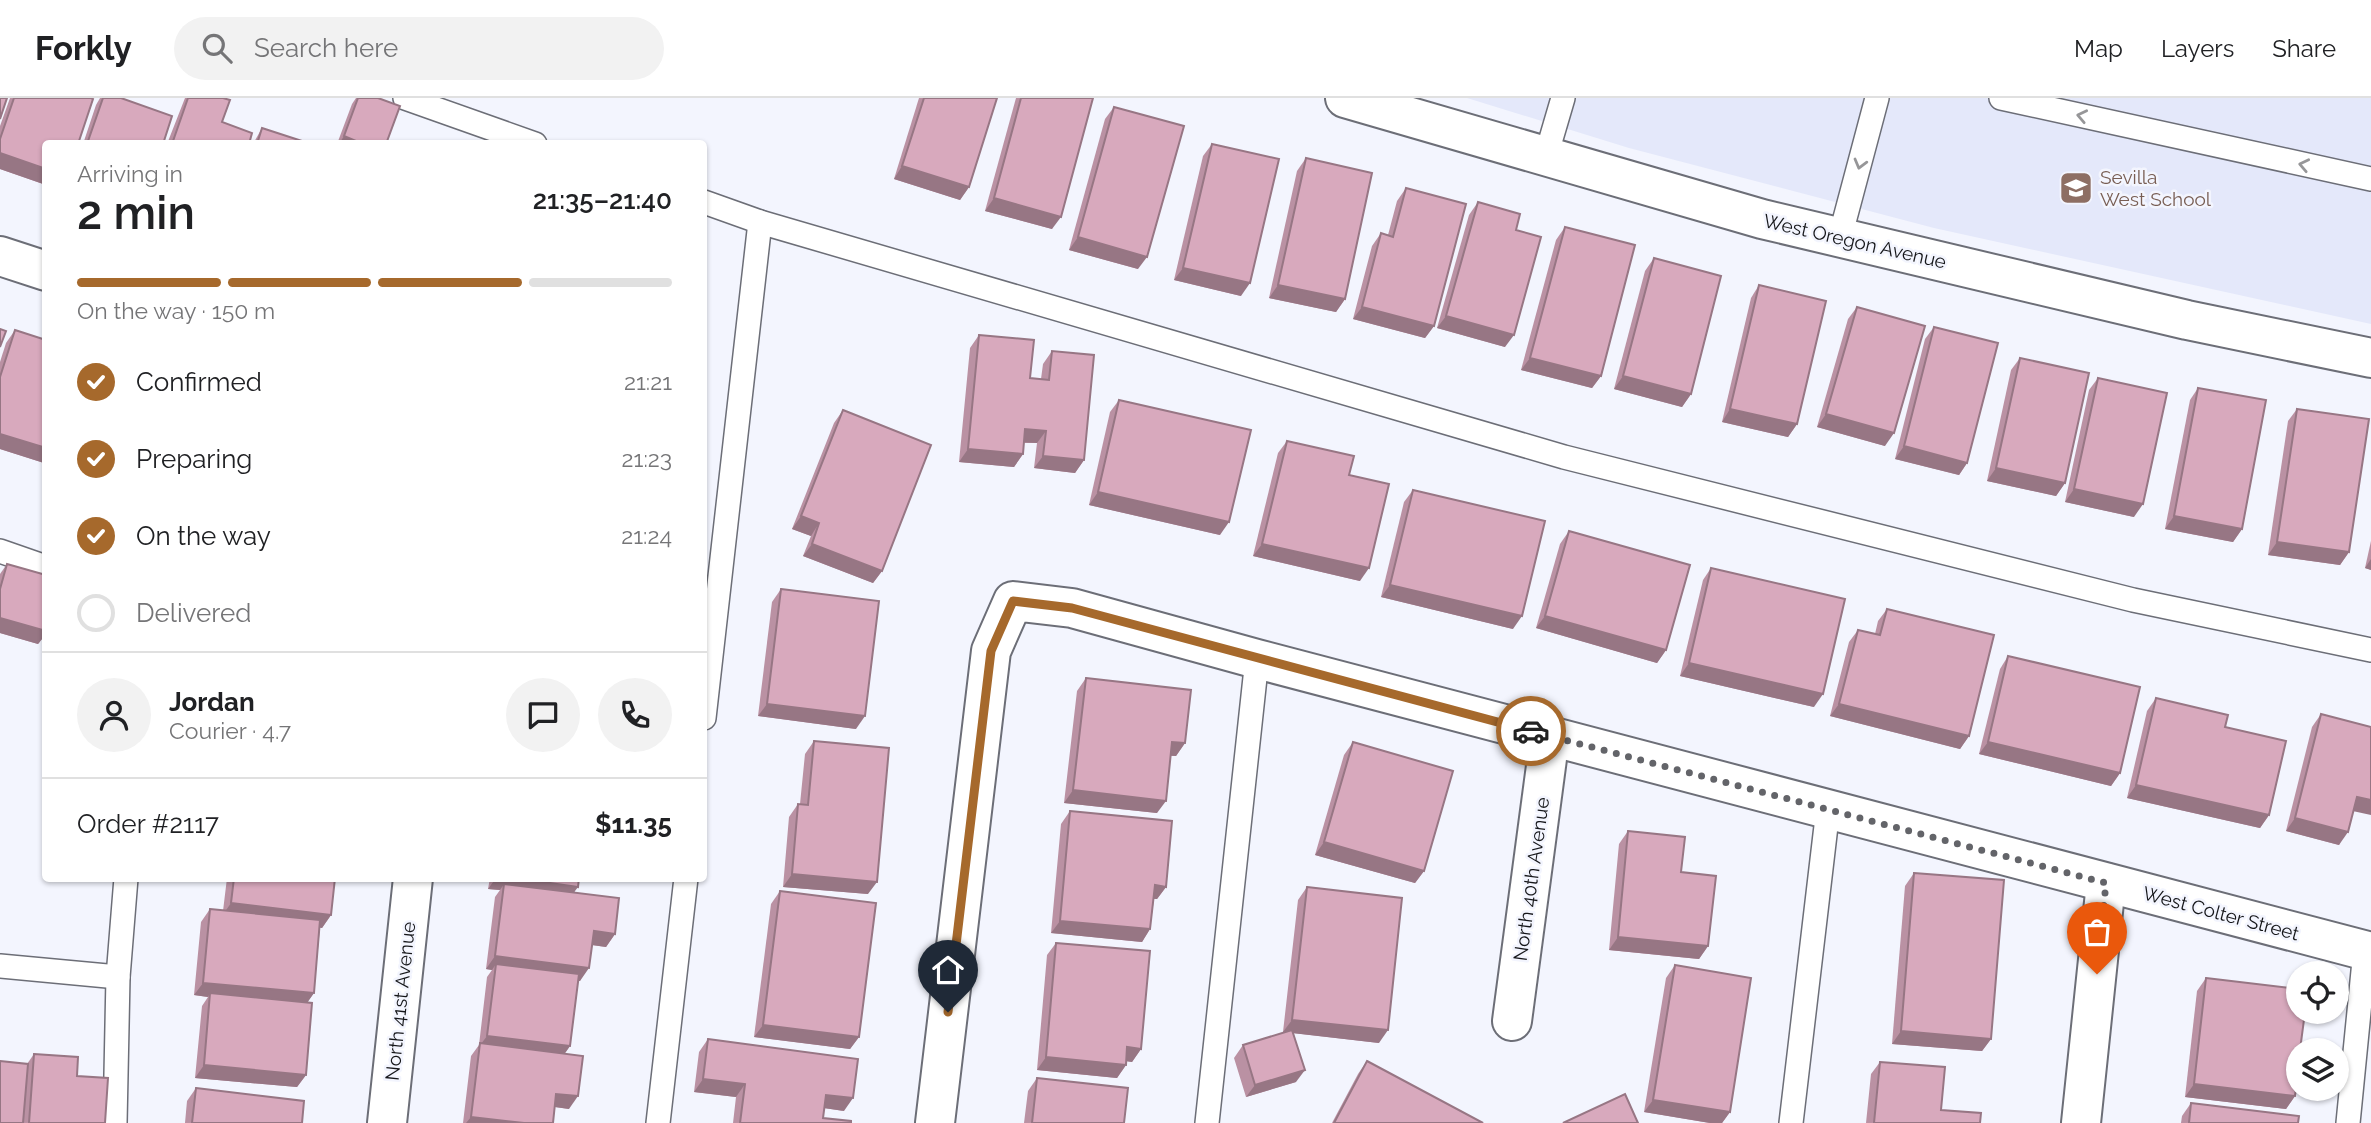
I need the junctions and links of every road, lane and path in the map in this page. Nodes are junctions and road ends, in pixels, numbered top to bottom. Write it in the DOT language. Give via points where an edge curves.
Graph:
graph roads {
  1 [pos="405,98"];
  2 [pos="1345,98"];
  3 [pos="1563,98"];
  4 [pos="1877,98"];
  5 [pos="2001,98"];
  6 [pos="524,140"];
  7 [pos="1546,156"];
  8 [pos="2371,179"];
  9 [pos="707,203"];
  10 [pos="760,222"];
  11 [pos="1840,237"];
  12 [pos="0,256"];
  13 [pos="42,270"];
  14 [pos="2371,358"];
  15 [pos="0,551"];
  16 [pos="42,566"];
  17 [pos="2371,650"];
  18 [pos="1257,659"];
  19 [pos="707,691"];
  20 [pos="1550,736"];
  21 [pos="1828,809"];
  22 [pos="126,882"];
  23 [pos="413,882"];
  24 [pos="686,882"];
  25 [pos="2106,883"];
  26 [pos="2368,952"];
  27 [pos="0,966"];
  28 [pos="118,977"];
  29 [pos="1512,1021"];
  30 [pos="115,1123"];
  31 [pos="387,1123"];
  32 [pos="658,1123"];
  33 [pos="935,1123"];
  34 [pos="1207,1123"];
  35 [pos="1791,1123"];
  36 [pos="2081,1123"];
  37 [pos="2348,1123"];
  1 -- 6 [label="lane"];
  2 -- 7 [label="street, West Oregon Avenue"];
  3 -- 7 [label="lane"];
  4 -- 11 [label="lane, one-way"];
  8 -- 5 [label="lane, one-way"];
  7 -- 11 [label="street, West Oregon Avenue"];
  9 -- 10 [label="lane"];
  10 -- 17 [label="lane" via="1564,457 2133,600"];
  10 -- 19 [label="lane"];
  11 -- 14 [label="street, West Oregon Avenue" via="2187,320"];
  12 -- 13 [label="street"];
  15 -- 16 [label="lane"];
  18 -- 20 [label="street, West Colter Street"];
  18 -- 33 [label="street, West Colter Street" via="1072,608 1013,601 991,651"];
  18 -- 34 [label="lane"];
  20 -- 21 [label="street, West Colter Street"];
  20 -- 29 [label="street, North 40th Avenue"];
  21 -- 25 [label="street, West Colter Street"];
  21 -- 35 [label="lane"];
  22 -- 28 [label="lane"];
  23 -- 31 [label="street, North 41st Avenue"];
  24 -- 32 [label="lane"];
  25 -- 26 [label="street, West Colter Street"];
  25 -- 36 [label="street"];
  26 -- 37 [label="lane"];
  27 -- 28 [label="lane"];
  28 -- 30 [label="lane"];
}
